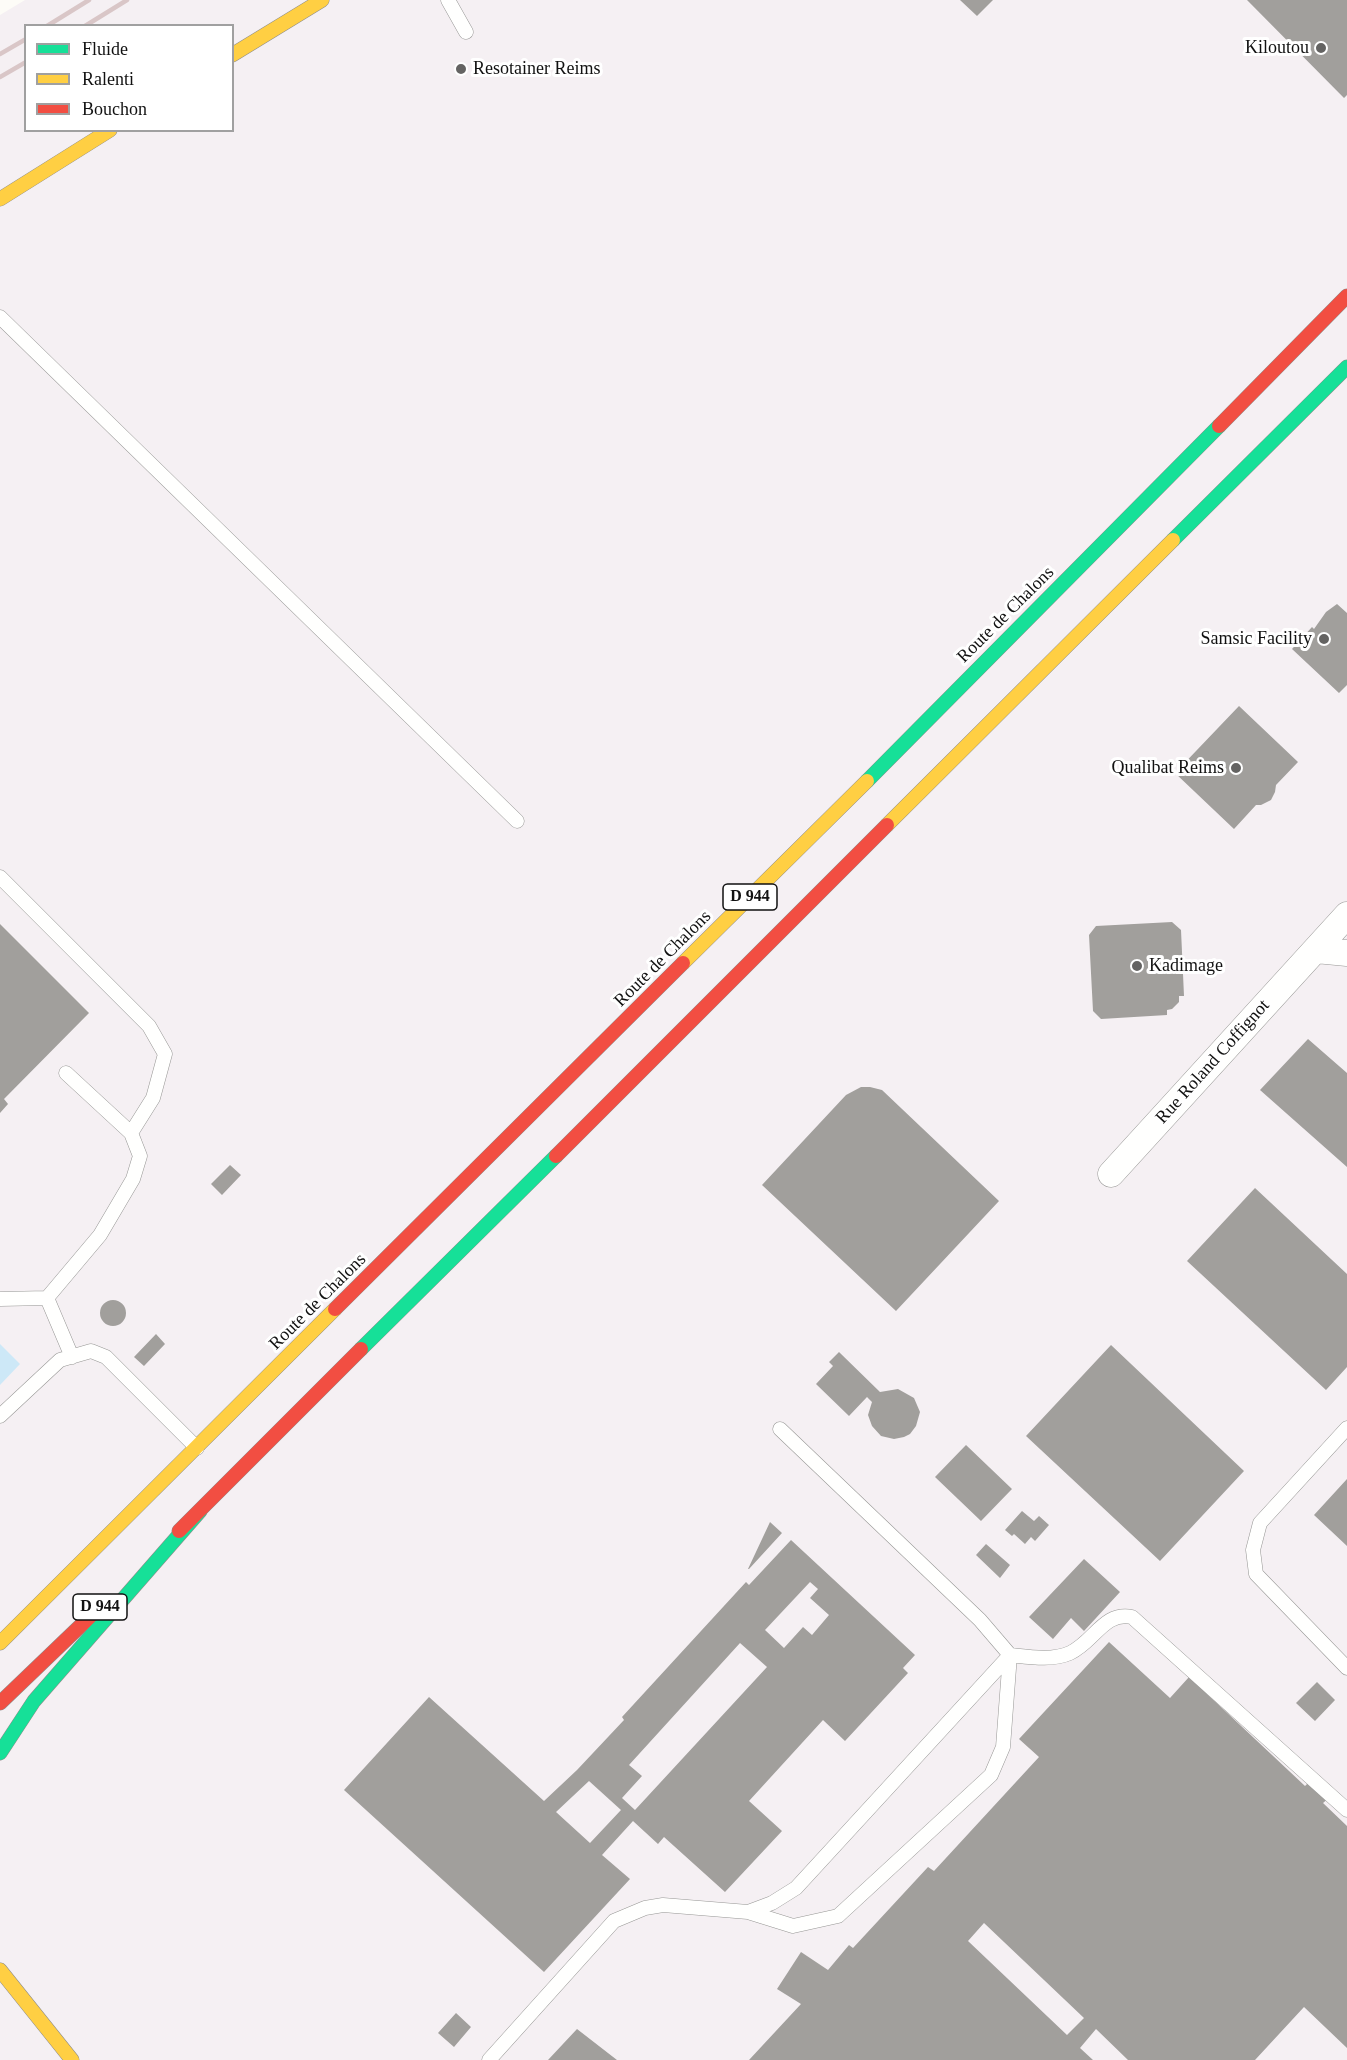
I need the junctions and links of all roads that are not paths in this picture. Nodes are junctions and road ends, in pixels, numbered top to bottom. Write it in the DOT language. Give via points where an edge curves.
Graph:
graph roads {
  1 [pos="322,0"];
  2 [pos="448,0"];
  3 [pos="466,32"];
  4 [pos="234,54"];
  5 [pos="107,132"];
  6 [pos="0,198"];
  7 [pos="1347,296"];
  8 [pos="0,317"];
  9 [pos="1347,367"];
  10 [pos="1347,386"];
  11 [pos="1223,492"];
  12 [pos="517,821"];
  13 [pos="0,877"];
  14 [pos="1347,915"];
  15 [pos="1316,950"];
  16 [pos="1347,953"];
  17 [pos="66,1072"];
  18 [pos="131,1133"];
  19 [pos="1111,1174"];
  20 [pos="47,1298"];
  21 [pos="0,1299"];
  22 [pos="72,1357"];
  23 [pos="0,1416"];
  24 [pos="1347,1428"];
  25 [pos="780,1429"];
  26 [pos="197,1448"];
  27 [pos="200,1510"];
  28 [pos="0,1643"];
  29 [pos="1010,1655"];
  30 [pos="1347,1668"];
  31 [pos="0,1703"];
  32 [pos="0,1753"];
  33 [pos="1347,1809"];
  34 [pos="748,1912"];
  35 [pos="0,1970"];
  36 [pos="72,2060"];
  37 [pos="489,2060"];
  1 -- 4 [label="main road"];
  2 -- 3 [label="lane"];
  5 -- 6 [label="main road"];
  7 -- 26 [label="main road, Route de Chalons / D 944"];
  8 -- 12 [label="lane"];
  9 -- 11 [label="main road, D 944"];
  10 -- 11 [label="lane"];
  11 -- 27 [label="main road, D 944"];
  13 -- 18 [label="lane" via="149,1026 165,1054 153,1098"];
  14 -- 15 [label="street, Rue Roland Coffignot"];
  15 -- 16 [label="street"];
  15 -- 19 [label="street, Rue Roland Coffignot"];
  17 -- 18 [label="lane"];
  18 -- 20 [label="lane" via="140,1156 133,1179 100,1235"];
  20 -- 21 [label="lane"];
  20 -- 22 [label="lane"];
  22 -- 23 [label="lane" via="60,1360"];
  22 -- 26 [label="lane" via="92,1352 106,1357"];
  24 -- 30 [label="lane" via="1260,1523 1253,1550 1256,1574"];
  25 -- 29 [label="lane" via="980,1620"];
  26 -- 28 [label="main road, Route de Chalons / D 944"];
  27 -- 31 [label="main road, D 944"];
  27 -- 32 [label="main road" via="34,1701"];
  29 -- 33 [label="lane" via="1047,1658 1070,1653 1113,1618 1132,1617"];
  29 -- 34 [label="lane" via="796,1888"];
  29 -- 34 [label="lane" via="1003,1747 991,1775 838,1916 793,1926"];
  34 -- 37 [label="lane" via="663,1905 614,1921"];
  35 -- 36 [label="main road"];
}
